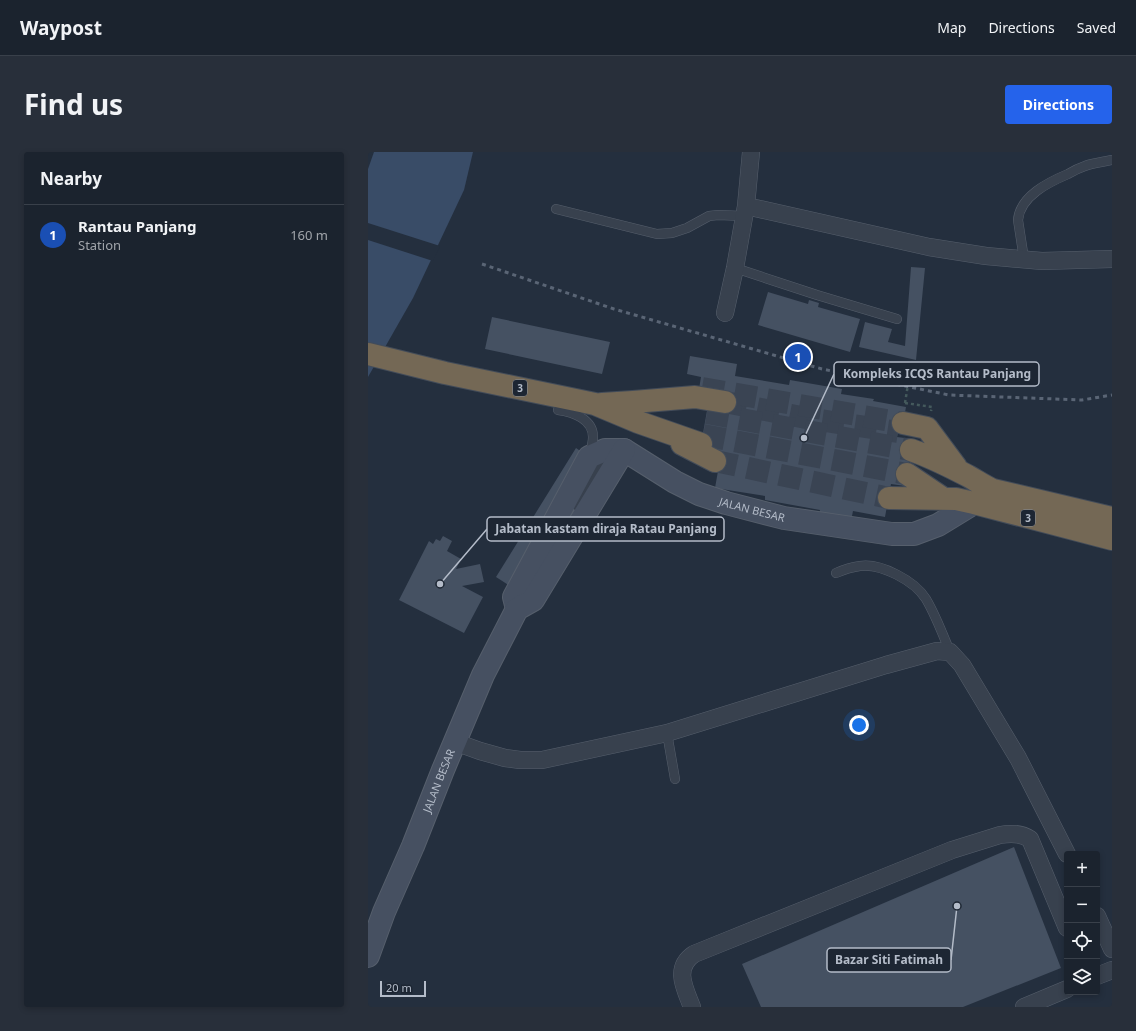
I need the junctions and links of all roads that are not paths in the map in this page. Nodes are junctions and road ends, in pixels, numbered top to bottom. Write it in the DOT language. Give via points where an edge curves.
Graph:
graph roads {
  1 [pos="751,152"];
  2 [pos="1112,160"];
  3 [pos="556,210"];
  4 [pos="745,211"];
  5 [pos="1024,259"];
  6 [pos="1112,259"];
  7 [pos="735,268"];
  8 [pos="725,313"];
  9 [pos="897,319"];
  10 [pos="368,354"];
  11 [pos="699,388"];
  12 [pos="633,402"];
  13 [pos="595,404"];
  14 [pos="716,408"];
  15 [pos="558,410"];
  16 [pos="902,419"];
  17 [pos="645,424"];
  18 [pos="702,439"];
  19 [pos="624,450"];
  20 [pos="911,450"];
  21 [pos="590,457"];
  22 [pos="715,461"];
  23 [pos="965,489"];
  24 [pos="571,517"];
  25 [pos="1112,518"];
  26 [pos="1112,539"];
  27 [pos="836,572"];
  28 [pos="521,603"];
  29 [pos="950,652"];
  30 [pos="667,733"];
  31 [pos="455,742"];
  32 [pos="675,779"];
  33 [pos="1065,851"];
  34 [pos="1065,923"];
  35 [pos="1100,923"];
  36 [pos="1112,949"];
  37 [pos="368,956"];
  38 [pos="1112,970"];
  39 [pos="1100,975"];
  40 [pos="1064,990"];
  41 [pos="692,1007"];
  42 [pos="1024,1007"];
  1 -- 4 [label="street"];
  2 -- 5 [label="lane" via="1084,166 1058,178 1030,197 1021,209 1018,220"];
  3 -- 4 [label="lane" via="657,234 672,234 708,216"];
  4 -- 5 [label="street" via="929,247"];
  4 -- 7 [label="street"];
  5 -- 6 [label="street"];
  7 -- 8 [label="street"];
  7 -- 9 [label="lane"];
  10 -- 13 [label="highway, 3"];
  11 -- 12 [label="highway, 3" via="675,390"];
  12 -- 13 [label="highway, 3"];
  12 -- 14 [label="highway, 3" via="696,397"];
  13 -- 17 [label="highway, 3"];
  15 -- 21 [label="lane" via="576,414 587,422 593,431"];
  16 -- 23 [label="highway, 3" via="921,437"];
  17 -- 18 [label="highway, 3"];
  17 -- 22 [label="highway, 3"];
  19 -- 21 [label="main road" via="605,450"];
  19 -- 23 [label="main road, JALAN BESAR" via="675,482 726,503 784,518 892,534 914,534 938,525"];
  19 -- 24 [label="lane" via="602,464"];
  19 -- 28 [label="main road" via="533,600"];
  20 -- 23 [label="highway, 3" via="931,457"];
  21 -- 28 [label="main road, JALAN BESAR" via="514,597"];
  23 -- 23 [label="highway, 3" via="895,486"];
  23 -- 25 [label="highway, 3" via="993,490"];
  23 -- 26 [label="highway, 3"];
  27 -- 29 [label="lane" via="860,566 873,566 886,570 917,589 933,613"];
  28 -- 31 [label="main road, JALAN BESAR" via="483,675"];
  29 -- 30 [label="street" via="937,651"];
  29 -- 33 [label="street" via="962,665 1014,752"];
  30 -- 31 [label="street" via="536,760 505,758"];
  30 -- 32 [label="lane"];
  31 -- 37 [label="main road, JALAN BESAR"];
  34 -- 41 [label="street" via="1030,839 1020,834 1000,835 952,850 694,954 688,958 682,972 682,982"];
  35 -- 36 [label="street"];
  38 -- 39 [label="street"];
  40 -- 42 [label="street"];
}
